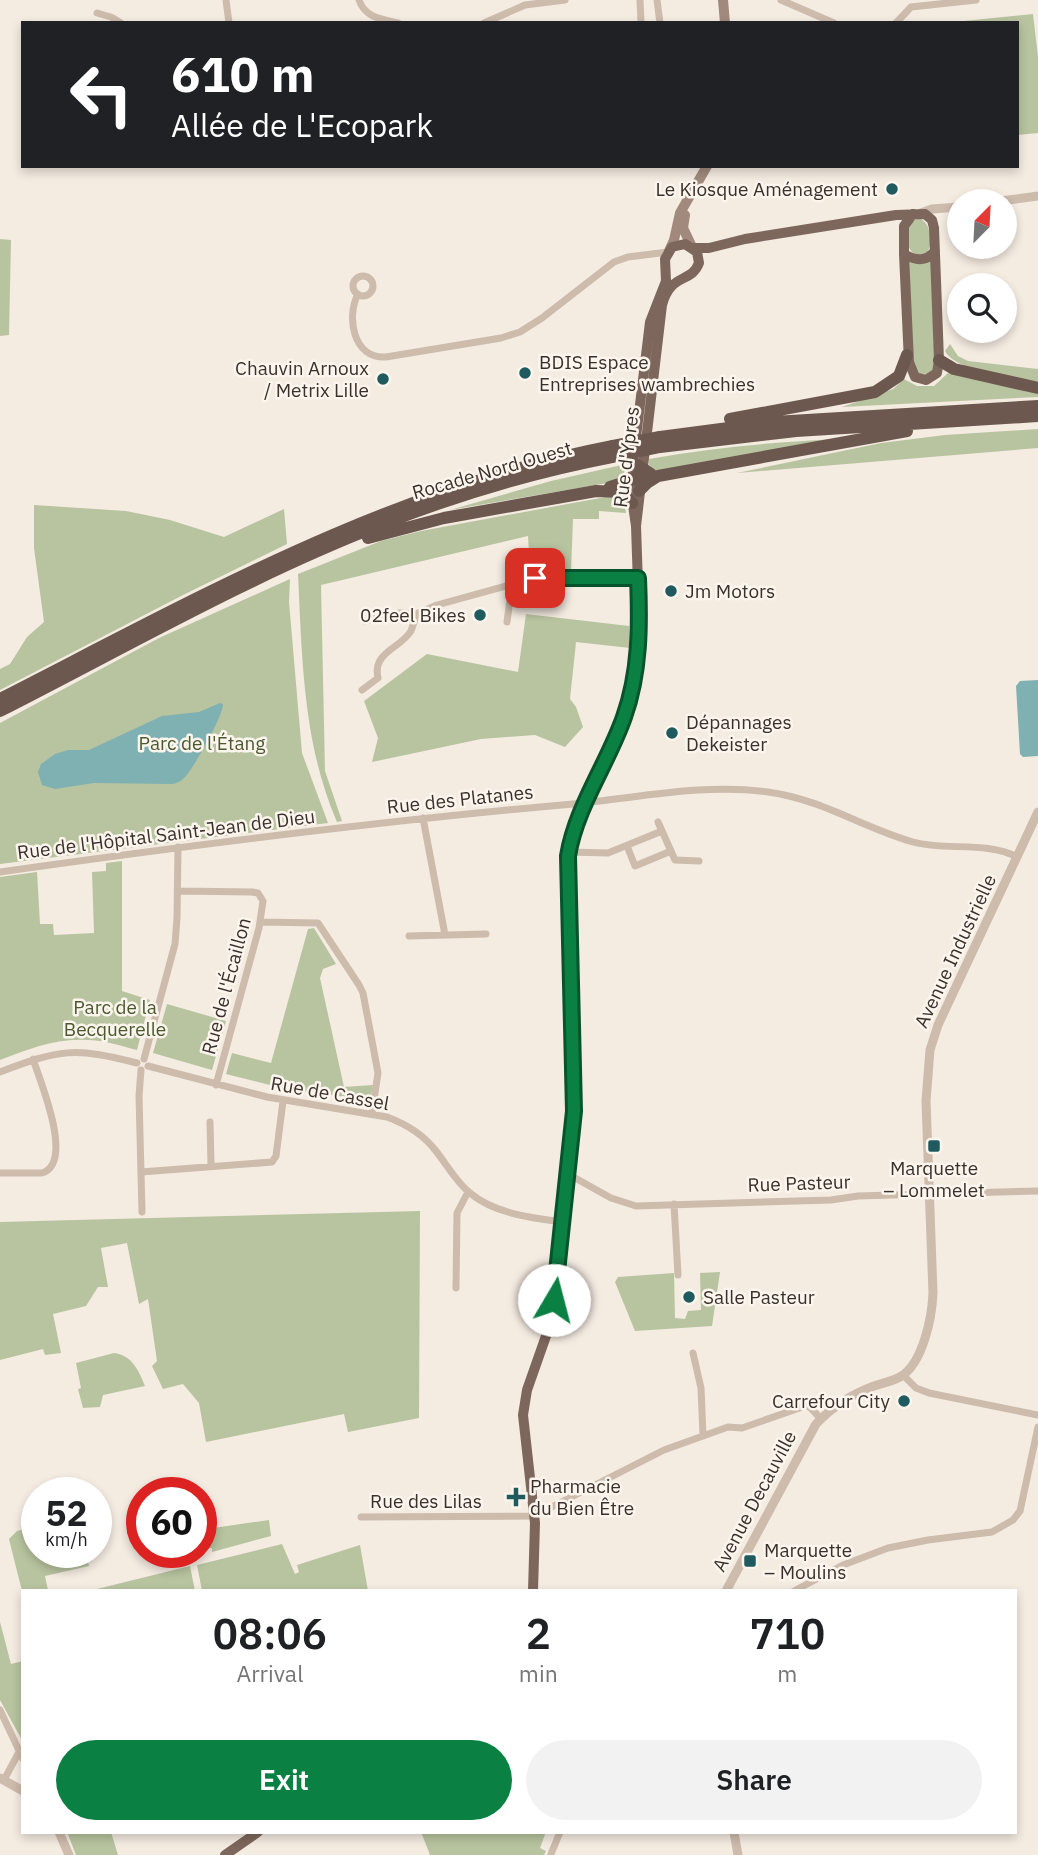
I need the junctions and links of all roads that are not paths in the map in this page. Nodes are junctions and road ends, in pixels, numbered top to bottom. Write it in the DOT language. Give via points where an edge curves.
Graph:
graph roads {
  1 [pos="226,0"];
  2 [pos="359,0"];
  3 [pos="565,0"];
  4 [pos="640,0"];
  5 [pos="657,0"];
  6 [pos="723,0"];
  7 [pos="781,0"];
  8 [pos="904,0"];
  9 [pos="976,0"];
  10 [pos="792,2"];
  11 [pos="517,4"];
  12 [pos="907,9"];
  13 [pos="97,13"];
  14 [pos="118,21"];
  15 [pos="229,21"];
  16 [pos="391,21"];
  17 [pos="487,21"];
  18 [pos="642,21"];
  19 [pos="660,21"];
  20 [pos="724,21"];
  21 [pos="830,21"];
  22 [pos="898,21"];
  23 [pos="706,168"];
  24 [pos="692,195"];
  25 [pos="1038,196"];
  26 [pos="1017,199"];
  27 [pos="947,208"];
  28 [pos="947,212"];
  29 [pos="917,214"];
  30 [pos="873,220"];
  31 [pos="934,229"];
  32 [pos="904,231"];
  33 [pos="732,243"];
  34 [pos="693,247"];
  35 [pos="935,251"];
  36 [pos="904,254"];
  37 [pos="667,258"];
  38 [pos="697,268"];
  39 [pos="685,277"];
  40 [pos="358,294"];
  41 [pos="908,355"];
  42 [pos="939,360"];
  43 [pos="1038,388"];
  44 [pos="1038,406"];
  45 [pos="1038,416"];
  46 [pos="983,419"];
  47 [pos="681,433"];
  48 [pos="660,442"];
  49 [pos="638,475"];
  50 [pos="658,476"];
  51 [pos="596,491"];
  52 [pos="632,503"];
  53 [pos="636,526"];
  54 [pos="313,551"];
  55 [pos="277,565"];
  56 [pos="638,578"];
  57 [pos="512,584"];
  58 [pos="416,614"];
  59 [pos="365,621"];
  60 [pos="507,622"];
  61 [pos="362,691"];
  62 [pos="0,699"];
  63 [pos="0,711"];
  64 [pos="587,803"];
  65 [pos="1038,812"];
  66 [pos="423,818"];
  67 [pos="658,822"];
  68 [pos="336,828"];
  69 [pos="662,831"];
  70 [pos="626,846"];
  71 [pos="178,847"];
  72 [pos="671,851"];
  73 [pos="569,852"];
  74 [pos="1017,858"];
  75 [pos="699,862"];
  76 [pos="0,872"];
  77 [pos="178,891"];
  78 [pos="260,922"];
  79 [pos="486,934"];
  80 [pos="445,935"];
  81 [pos="409,936"];
  82 [pos="33,1059"];
  83 [pos="143,1064"];
  84 [pos="0,1072"];
  85 [pos="216,1084"];
  86 [pos="283,1101"];
  87 [pos="372,1113"];
  88 [pos="210,1122"];
  89 [pos="211,1166"];
  90 [pos="141,1172"];
  91 [pos="0,1173"];
  92 [pos="568,1174"];
  93 [pos="1038,1191"];
  94 [pos="468,1192"];
  95 [pos="929,1194"];
  96 [pos="674,1204"];
  97 [pos="142,1212"];
  98 [pos="563,1222"];
  99 [pos="678,1275"];
  100 [pos="456,1289"];
  101 [pos="693,1353"];
  102 [pos="903,1375"];
  103 [pos="808,1395"];
  104 [pos="808,1405"];
  105 [pos="1038,1415"];
  106 [pos="821,1419"];
  107 [pos="1038,1427"];
  108 [pos="703,1436"];
  109 [pos="534,1516"];
  110 [pos="361,1517"];
  111 [pos="533,1589"];
  112 [pos="727,1589"];
  113 [pos="798,1589"];
  114 [pos="0,1710"];
  115 [pos="21,1755"];
  116 [pos="2,1779"];
  117 [pos="21,1790"];
  118 [pos="60,1834"];
  119 [pos="256,1834"];
  120 [pos="559,1834"];
  121 [pos="734,1834"];
  122 [pos="233,1853"];
  123 [pos="551,1854"];
  124 [pos="69,1855"];
  125 [pos="738,1855"];
  1 -- 15 [label="street"];
  2 -- 16 [label="street" via="370,15"];
  3 -- 11 [label="street"];
  4 -- 18 [label="street"];
  5 -- 19 [label="street"];
  6 -- 20 [label="main road"];
  7 -- 10 [label="street"];
  8 -- 12 [label="street"];
  9 -- 12 [label="street"];
  10 -- 21 [label="street"];
  11 -- 17 [label="street"];
  12 -- 22 [label="street"];
  13 -- 14 [label="street"];
  23 -- 24 [label="main road, Rue d'Ypres"];
  24 -- 34 [label="main road, Rue d'Ypres" via="683,224"];
  24 -- 37 [label="main road, Rue d'Ypres" via="679,217"];
  25 -- 26 [label="street"];
  27 -- 29 [label="street"];
  28 -- 31 [label="street" via="939,216"];
  29 -- 30 [label="main road"];
  29 -- 31 [label="main road" via="931,218"];
  29 -- 32 [label="main road" via="907,220"];
  30 -- 32 [label="main road"];
  30 -- 33 [label="main road"];
  31 -- 35 [label="main road"];
  32 -- 36 [label="main road"];
  33 -- 34 [label="main road"];
  33 -- 38 [label="main road" via="710,254"];
  34 -- 37 [label="main road" via="680,244"];
  34 -- 38 [label="main road" via="699,258"];
  35 -- 36 [label="main road" via="925,260"];
  35 -- 42 [label="main road"];
  36 -- 41 [label="main road"];
  37 -- 39 [label="main road" via="672,274"];
  37 -- 40 [label="street" via="637,256 609,265 520,332 384,357 370,354 356,337 351,315"];
  37 -- 49 [label="main road, Rue d'Ypres" via="666,281 650,322"];
  38 -- 39 [label="main road"];
  39 -- 49 [label="main road, Rue d'Ypres" via="669,288 662,305"];
  41 -- 42 [label="main road" via="911,371 922,380 935,376"];
  41 -- 47 [label="highway" via="899,376 870,393 723,420"];
  42 -- 43 [label="highway" via="954,369"];
  44 -- 47 [label="highway, Rocade Nord Ouest" via="775,422"];
  45 -- 46 [label="highway, Rocade Nord Ouest"];
  46 -- 48 [label="highway, Rocade Nord Ouest"];
  46 -- 50 [label="highway"];
  47 -- 48 [label="highway, Rocade Nord Ouest"];
  48 -- 54 [label="highway, Rocade Nord Ouest, bridge" via="538,462 473,481 392,509"];
  49 -- 50 [label="highway"];
  49 -- 50 [label="highway" via="647,483"];
  49 -- 51 [label="highway"];
  49 -- 52 [label="main road, Rue d'Ypres"];
  49 -- 53 [label="main road, Rue d'Ypres"];
  51 -- 52 [label="highway" via="622,492"];
  51 -- 54 [label="highway" via="444,518"];
  52 -- 53 [label="main road, Rue d'Ypres"];
  53 -- 56 [label="main road, Rue d'Ypres"];
  54 -- 55 [label="highway, Rocade Nord Ouest"];
  55 -- 62 [label="highway, Rocade Nord Ouest"];
  55 -- 63 [label="highway, Rocade Nord Ouest"];
  56 -- 57 [label="street" via="535,578"];
  56 -- 64 [label="main road, Rue d'Ypres" via="634,685"];
  57 -- 58 [label="street"];
  57 -- 60 [label="street"];
  58 -- 59 [label="street"];
  58 -- 61 [label="street" via="410,632 382,654 378,678"];
  64 -- 66 [label="street, Rue des Platanes"];
  64 -- 73 [label="main road, Rue d'Ypres"];
  64 -- 74 [label="street, Rue des Platanes" via="706,790 766,792 820,804 914,842 1000,850"];
  65 -- 74 [label="street, Avenue Industrielle"];
  66 -- 68 [label="street, Rue des Platanes"];
  66 -- 80 [label="street"];
  67 -- 69 [label="street"];
  68 -- 71 [label="street, Rue de l'Hôpital Saint-Jean de Dieu"];
  69 -- 70 [label="street"];
  69 -- 72 [label="street"];
  70 -- 72 [label="street" via="635,866"];
  70 -- 73 [label="street" via="603,853"];
  71 -- 76 [label="street, Rue de l'Hôpital Saint-Jean de Dieu"];
  71 -- 77 [label="street"];
  72 -- 75 [label="street" via="674,860"];
  73 -- 92 [label="main road, Rue d'Ypres" via="574,1111"];
  74 -- 95 [label="street, Avenue Industrielle" via="931,1045 926,1101"];
  77 -- 78 [label="street, Rue de l'Écaillon" via="258,893 263,901"];
  77 -- 83 [label="street" via="173,953"];
  78 -- 85 [label="street, Rue de l'Écaillon"];
  78 -- 87 [label="street" via="318,923 362,989 378,1073"];
  79 -- 80 [label="street"];
  80 -- 81 [label="street"];
  82 -- 83 [label="street, Rue de Cassel" via="80,1051"];
  82 -- 84 [label="street, Rue de Cassel"];
  82 -- 91 [label="street" via="57,1138 51,1166 42,1173"];
  83 -- 85 [label="street, Rue de Cassel"];
  83 -- 90 [label="street"];
  85 -- 86 [label="street, Rue de Cassel"];
  86 -- 87 [label="street, Rue de Cassel"];
  86 -- 89 [label="street" via="272,1162"];
  87 -- 94 [label="street, Rue de Cassel" via="421,1136"];
  88 -- 89 [label="street"];
  89 -- 90 [label="street"];
  90 -- 97 [label="street"];
  92 -- 96 [label="street, Rue Pasteur" via="627,1205"];
  92 -- 98 [label="main road, Rue d'Ypres"];
  93 -- 95 [label="street, Rue Pasteur"];
  94 -- 98 [label="street, Rue de Cassel" via="516,1214"];
  94 -- 100 [label="street" via="457,1213"];
  95 -- 96 [label="street, Rue Pasteur"];
  95 -- 102 [label="street" via="932,1309 920,1350"];
  96 -- 99 [label="street"];
  98 -- 109 [label="main road, Rue d'Ypres" via="552,1311 523,1415"];
  101 -- 108 [label="street" via="701,1388"];
  102 -- 105 [label="street" via="920,1390"];
  102 -- 106 [label="street, Avenue Decauville" via="853,1395"];
  103 -- 104 [label="street"];
  104 -- 106 [label="street"];
  104 -- 108 [label="street"];
  106 -- 112 [label="street, Avenue Decauville"];
  107 -- 113 [label="street" via="1020,1511 1004,1527 888,1548"];
  108 -- 109 [label="street" via="664,1450"];
  109 -- 110 [label="street, Rue des Lilas"];
  109 -- 111 [label="main road, Rue d'Ypres"];
  114 -- 115 [label="street"];
  115 -- 116 [label="street"];
  116 -- 117 [label="street"];
  118 -- 124 [label="street"];
  119 -- 122 [label="main road"];
  120 -- 123 [label="street"];
  121 -- 125 [label="street"];
}
